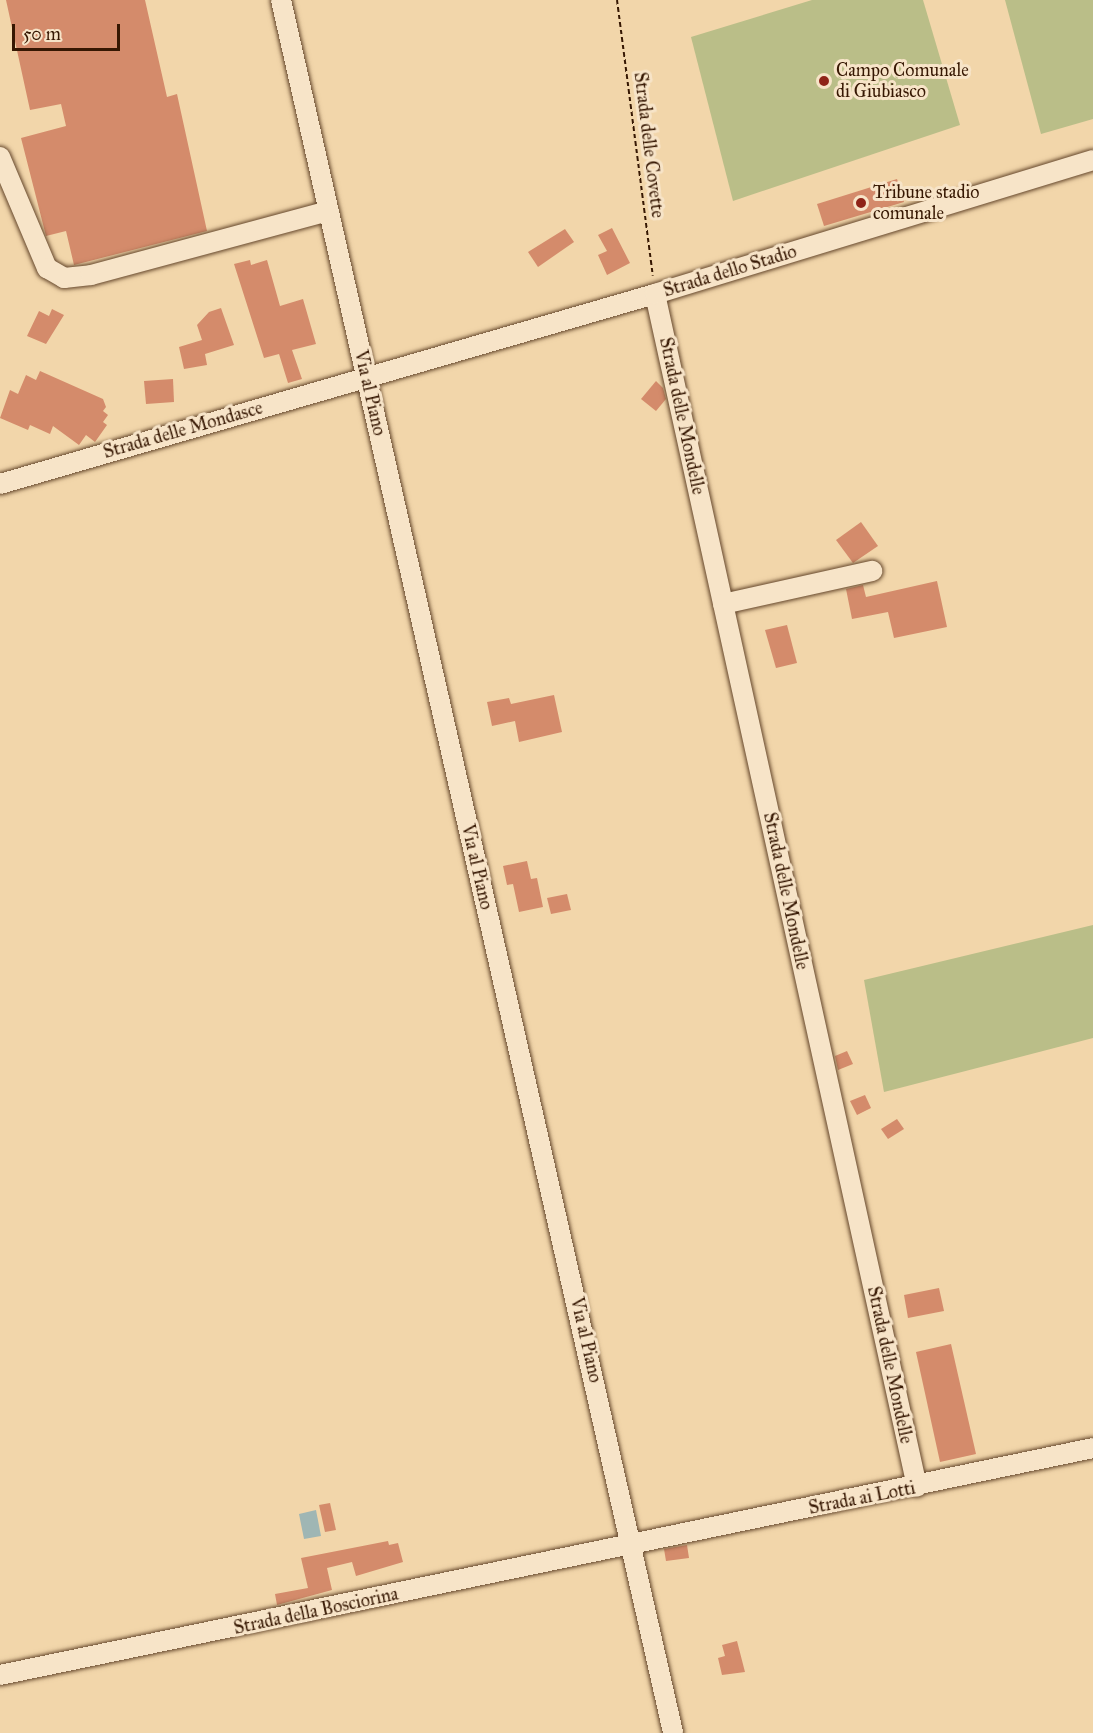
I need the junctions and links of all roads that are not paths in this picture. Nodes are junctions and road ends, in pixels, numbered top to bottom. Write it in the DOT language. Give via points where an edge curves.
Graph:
graph roads {
  1 [pos="281,0"];
  2 [pos="0,158"];
  3 [pos="1093,160"];
  4 [pos="329,211"];
  5 [pos="655,294"];
  6 [pos="366,377"];
  7 [pos="0,484"];
  8 [pos="872,571"];
  9 [pos="723,604"];
  10 [pos="1093,1448"];
  11 [pos="917,1487"];
  12 [pos="630,1543"];
  13 [pos="0,1675"];
  14 [pos="673,1733"];
  1 -- 4 [label="street, Via al Piano"];
  2 -- 4 [label="street" via="47,268 64,278 91,276"];
  3 -- 5 [label="street, Strada dello Stadio"];
  4 -- 6 [label="street, Via al Piano"];
  5 -- 6 [label="street, Strada dello Stadio"];
  5 -- 9 [label="street, Strada delle Mondelle"];
  6 -- 7 [label="street, Strada delle Mondasce"];
  6 -- 12 [label="street, Via al Piano"];
  8 -- 9 [label="street"];
  9 -- 11 [label="street, Strada delle Mondelle"];
  10 -- 11 [label="street, Strada ai Lotti"];
  11 -- 12 [label="street, Strada ai Lotti"];
  12 -- 13 [label="street, Strada della Bosciorina" via="292,1617"];
  12 -- 14 [label="street, Via al Piano"];
}
